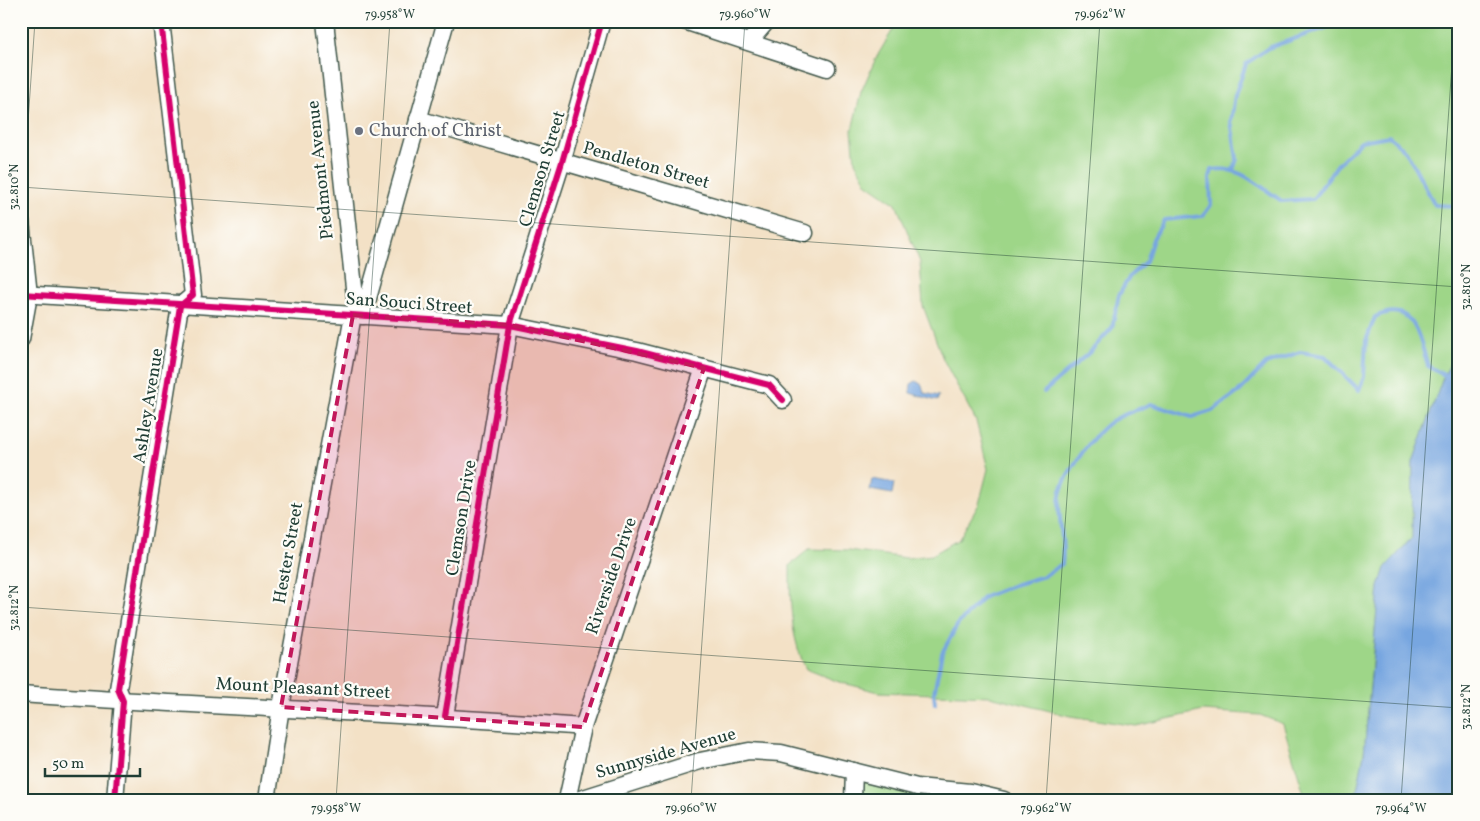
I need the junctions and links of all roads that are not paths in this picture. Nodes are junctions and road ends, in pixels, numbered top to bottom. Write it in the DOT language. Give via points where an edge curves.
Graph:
graph roads {
  1 [pos="161,21"];
  2 [pos="325,21"];
  3 [pos="446,21"];
  4 [pos="602,21"];
  5 [pos="684,21"];
  6 [pos="767,21"];
  7 [pos="749,42"];
  8 [pos="827,68"];
  9 [pos="418,119"];
  10 [pos="562,162"];
  11 [pos="21,221"];
  12 [pos="805,233"];
  13 [pos="25,294"];
  14 [pos="180,306"];
  15 [pos="357,315"];
  16 [pos="510,325"];
  17 [pos="21,339"];
  18 [pos="704,368"];
  19 [pos="783,400"];
  20 [pos="21,694"];
  21 [pos="123,701"];
  22 [pos="281,707"];
  23 [pos="445,716"];
  24 [pos="582,727"];
  25 [pos="854,771"];
  26 [pos="115,800"];
  27 [pos="268,800"];
  28 [pos="567,800"];
  29 [pos="577,800"];
  30 [pos="853,800"];
  31 [pos="1004,800"];
  1 -- 14 [label="street, Ashley Avenue" via="193,295"];
  2 -- 15 [label="street, Piedmont Avenue"];
  3 -- 9 [label="street, Hester Street"];
  4 -- 10 [label="street, Clemson Street"];
  5 -- 7 [label="street"];
  6 -- 7 [label="street"];
  7 -- 8 [label="street"];
  9 -- 10 [label="street, Pendleton Street"];
  9 -- 15 [label="street, Hester Street"];
  10 -- 12 [label="street, Pendleton Street"];
  10 -- 16 [label="street, Clemson Street"];
  11 -- 13 [label="street"];
  13 -- 14 [label="street, San Souci Street"];
  13 -- 17 [label="street"];
  14 -- 15 [label="street, San Souci Street"];
  14 -- 21 [label="street, Ashley Avenue" via="118,689"];
  15 -- 16 [label="street, San Souci Street"];
  15 -- 22 [label="street, Hester Street"];
  16 -- 18 [label="street, San Souci Street"];
  16 -- 23 [label="street, Clemson Drive"];
  18 -- 19 [label="street, San Souci Street" via="769,385"];
  18 -- 24 [label="street, Riverside Drive"];
  20 -- 21 [label="street, Mount Pleasant Street"];
  21 -- 22 [label="street, Mount Pleasant Street"];
  21 -- 26 [label="street, Ashley Avenue"];
  22 -- 23 [label="street, Mount Pleasant Street"];
  22 -- 27 [label="street, Hester Street"];
  23 -- 24 [label="street, Mount Pleasant Street"];
  24 -- 28 [label="street, Riverside Drive"];
  25 -- 29 [label="street, Sunnyside Avenue" via="782,753 749,751 700,761"];
  25 -- 30 [label="street"];
  25 -- 31 [label="street, Sunnyside Avenue" via="917,787 970,792"];
}
